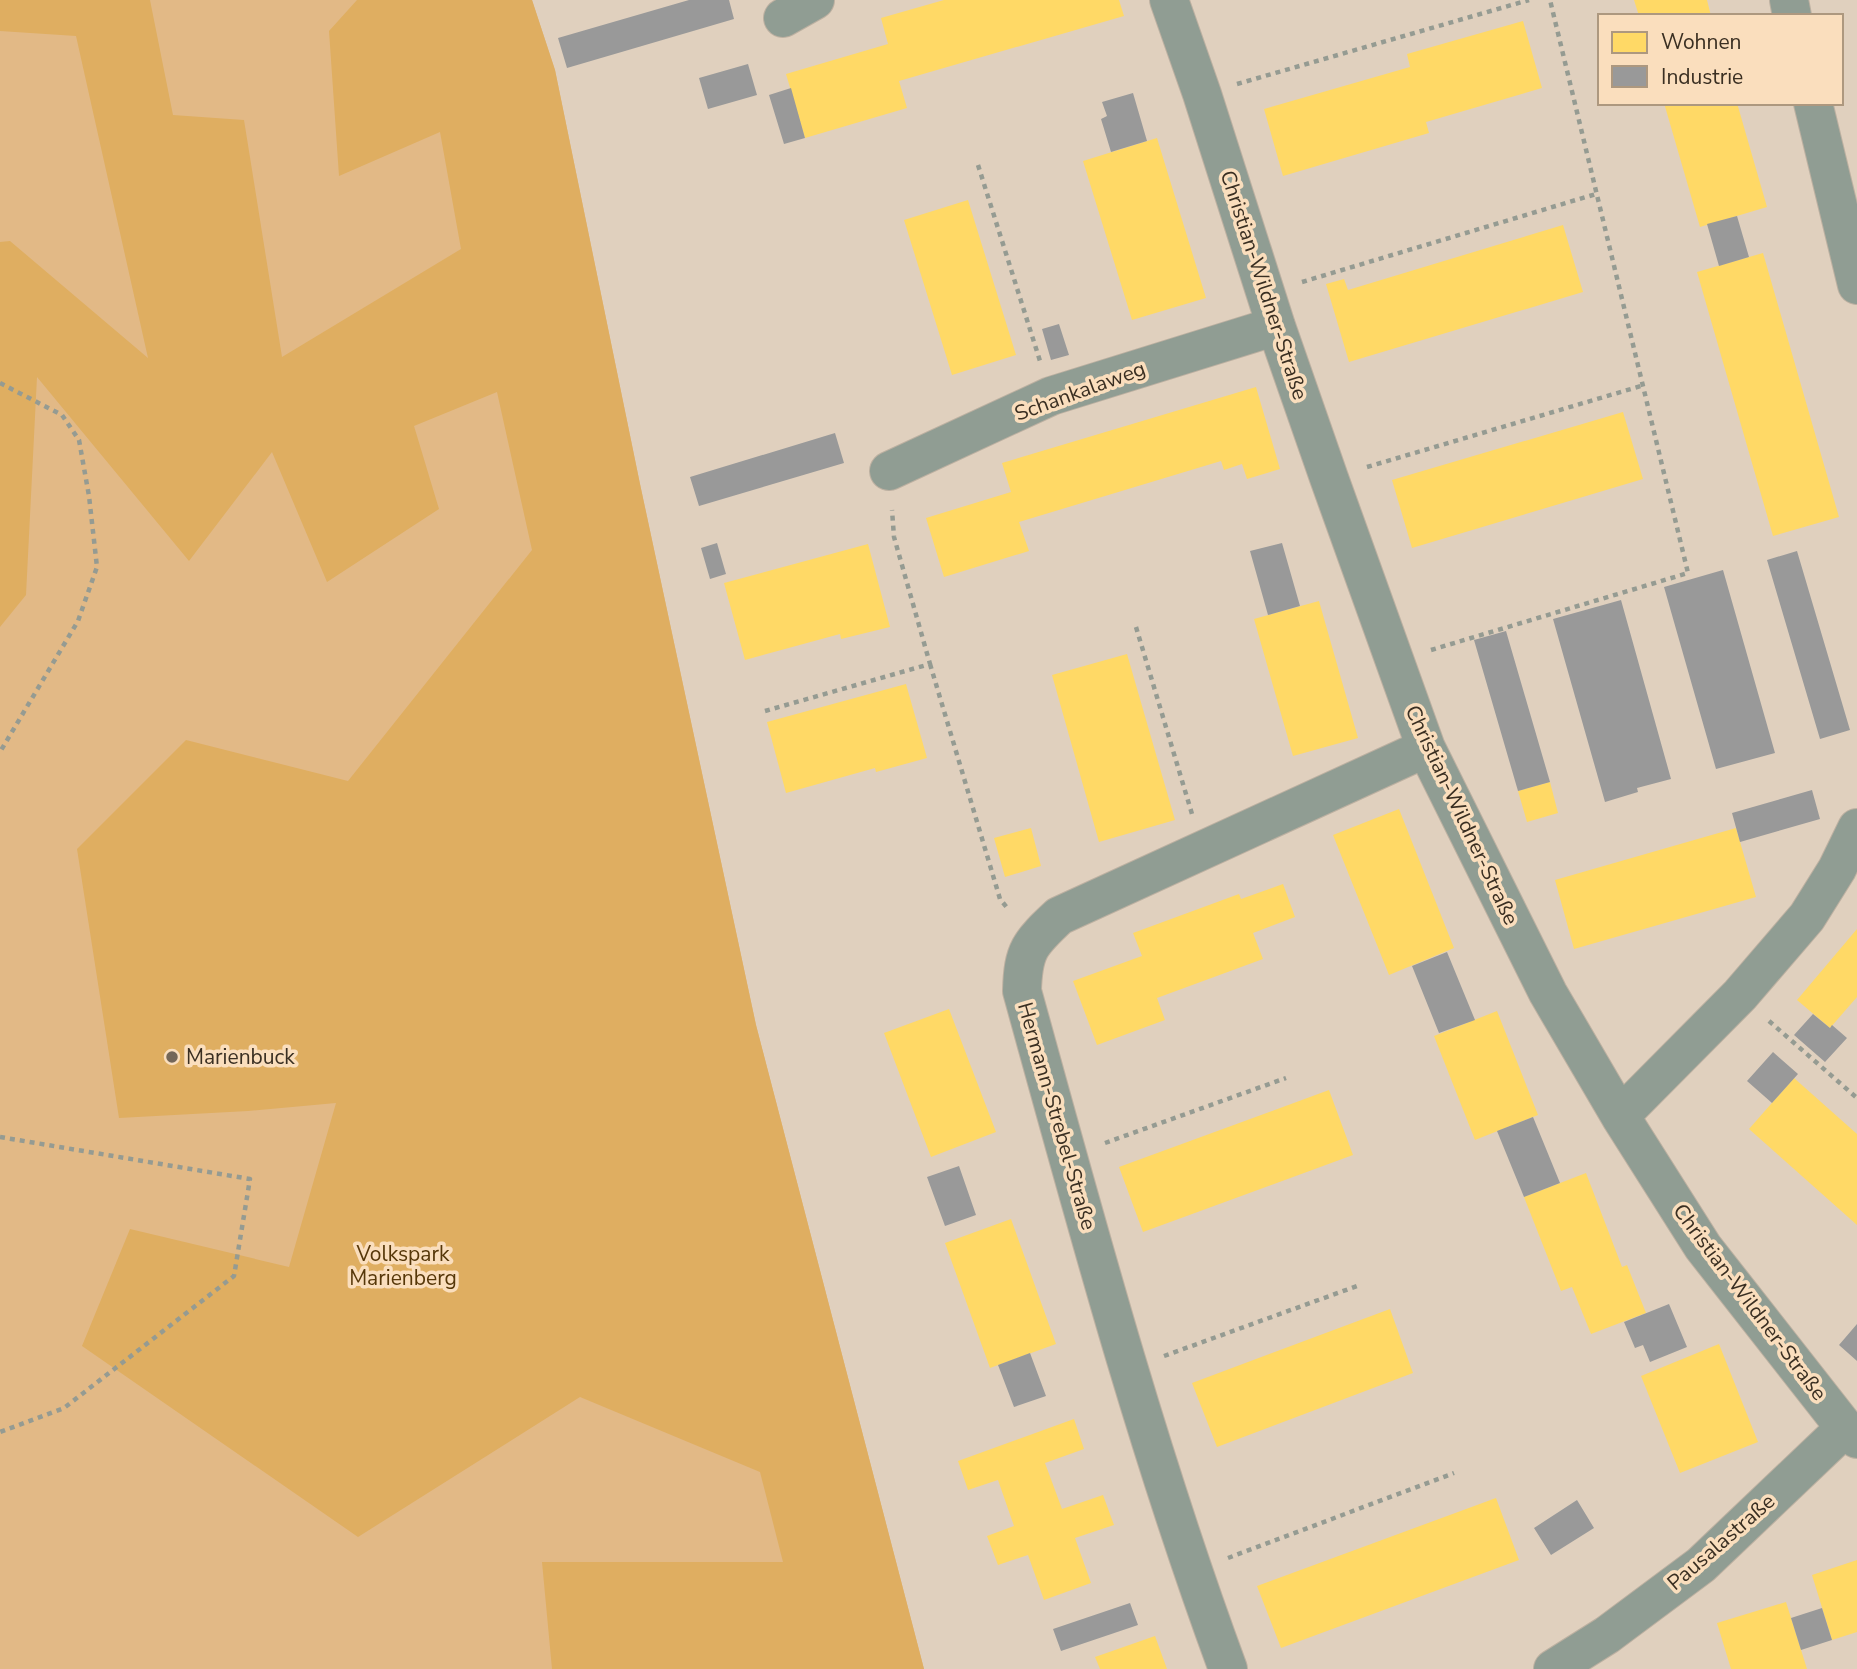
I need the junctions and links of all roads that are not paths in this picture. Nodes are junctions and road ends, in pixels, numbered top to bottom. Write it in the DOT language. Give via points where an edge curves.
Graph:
graph roads {
  1 [pos="1169,0"];
  2 [pos="1813,105"];
  3 [pos="1857,282"];
  4 [pos="1276,326"];
  5 [pos="889,471"];
  6 [pos="1426,748"];
  7 [pos="1857,828"];
  8 [pos="1620,1115"];
  9 [pos="1851,1434"];
  10 [pos="1228,1669"];
  11 [pos="1553,1669"];
  1 -- 4 [label="street, Christian-Wildner-Straße"];
  2 -- 3 [label="street"];
  4 -- 5 [label="street, Schankalaweg" via="1051,396"];
  4 -- 6 [label="street, Christian-Wildner-Straße"];
  6 -- 8 [label="street, Christian-Wildner-Straße" via="1548,993"];
  6 -- 10 [label="street, Hermann-Strebel-Straße" via="1059,916 1034,940 1023,964 1021,991 1128,1369"];
  7 -- 8 [label="street" via="1807,917 1740,995"];
  8 -- 9 [label="street, Christian-Wildner-Straße" via="1703,1247"];
  9 -- 11 [label="street, Pausalastraße" via="1701,1565"];
}
